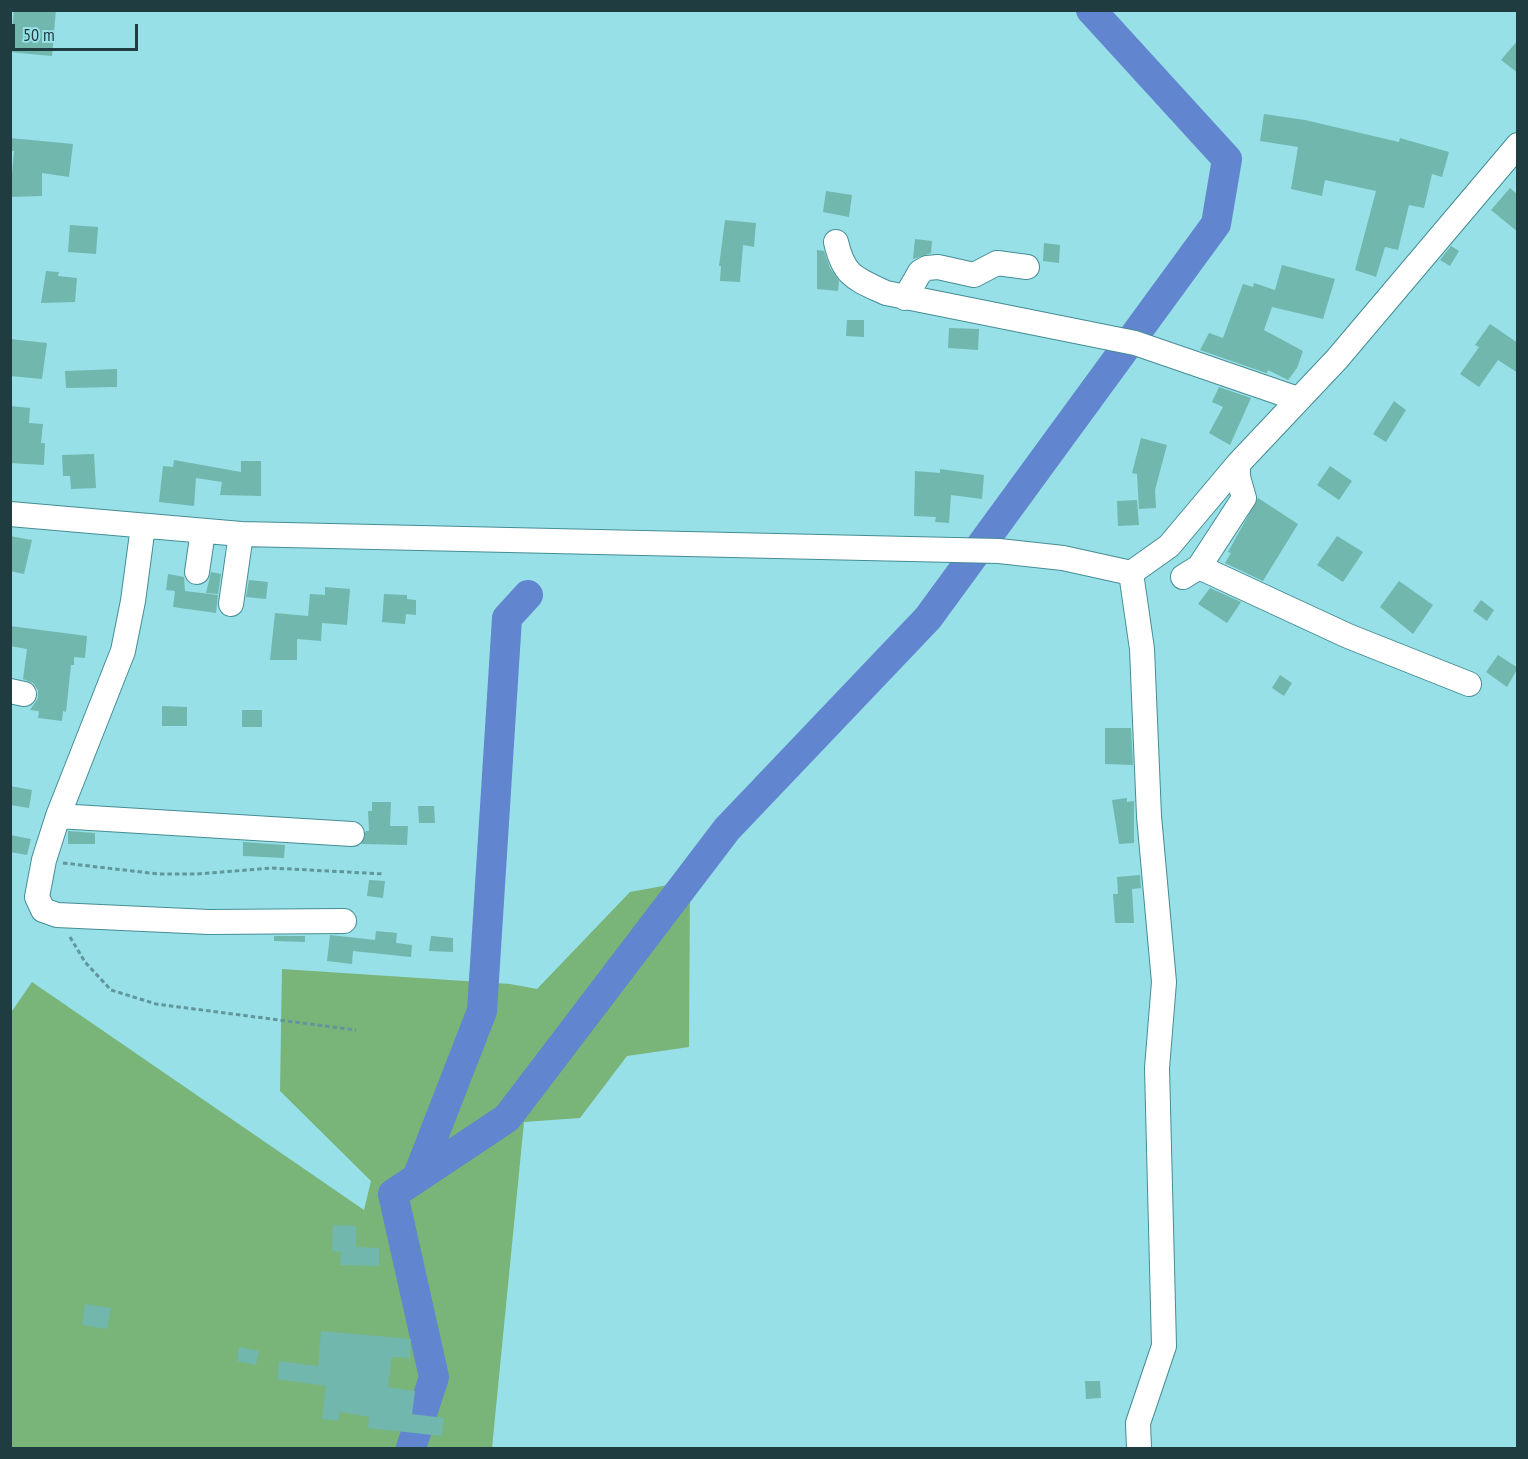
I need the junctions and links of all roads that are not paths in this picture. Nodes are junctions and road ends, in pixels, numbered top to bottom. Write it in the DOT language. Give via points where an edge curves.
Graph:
graph roads {
  1 [pos="1518,145"];
  2 [pos="836,242"];
  3 [pos="1027,267"];
  4 [pos="904,298"];
  5 [pos="1298,399"];
  6 [pos="1238,464"];
  7 [pos="10,514"];
  8 [pos="143,526"];
  9 [pos="203,531"];
  10 [pos="241,534"];
  11 [pos="197,572"];
  12 [pos="1131,573"];
  13 [pos="231,604"];
  14 [pos="1469,684"];
  15 [pos="58,816"];
  16 [pos="352,834"];
  17 [pos="344,921"];
  18 [pos="1139,1449"];
  1 -- 5 [label="street"];
  2 -- 4 [label="street" via="841,264 851,277"];
  3 -- 4 [label="street" via="997,263 974,275 927,268 920,272"];
  4 -- 5 [label="street" via="1131,342"];
  5 -- 6 [label="street"];
  6 -- 12 [label="street" via="1169,546"];
  6 -- 14 [label="street" via="1244,498 1191,572"];
  7 -- 8 [label="street"];
  8 -- 9 [label="street"];
  8 -- 15 [label="street" via="123,651"];
  9 -- 10 [label="street"];
  9 -- 11 [label="street"];
  10 -- 12 [label="street" via="999,551 1063,558"];
  10 -- 13 [label="street"];
  12 -- 18 [label="street" via="1142,649 1149,816 1164,982 1157,1068 1164,1346 1138,1423"];
  15 -- 16 [label="street"];
  15 -- 17 [label="street" via="37,897 43,909 57,915 209,922"];
}
